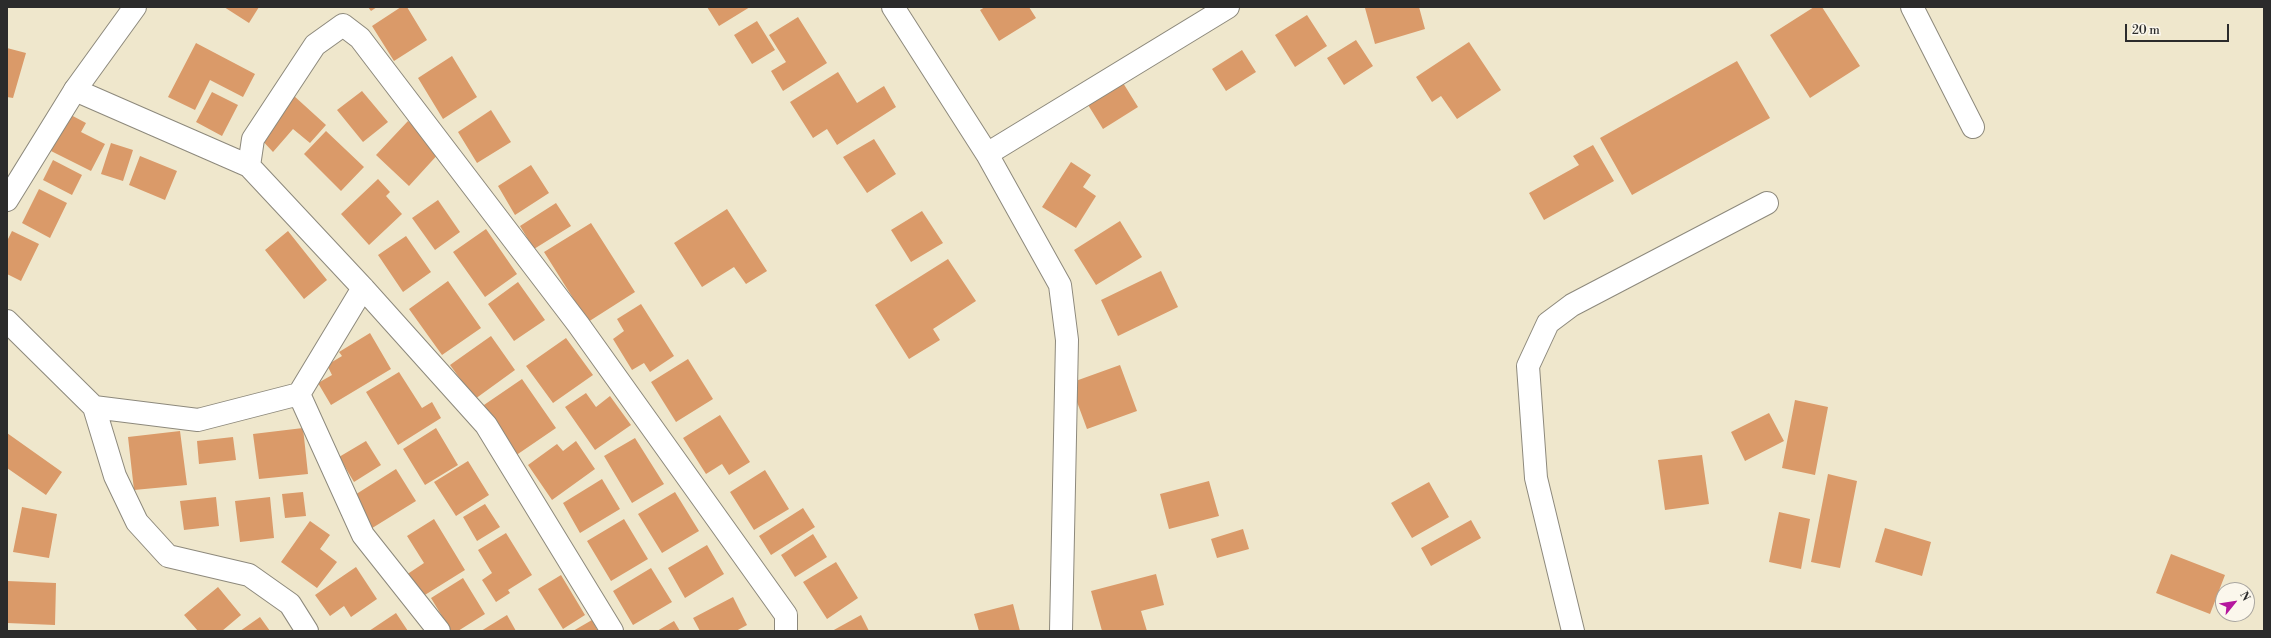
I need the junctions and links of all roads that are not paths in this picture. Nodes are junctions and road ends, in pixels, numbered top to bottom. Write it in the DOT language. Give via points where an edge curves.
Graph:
graph roads {
  1 [pos="135,7"];
  2 [pos="894,7"];
  3 [pos="1228,7"];
  4 [pos="1912,7"];
  5 [pos="75,90"];
  6 [pos="1973,127"];
  7 [pos="987,154"];
  8 [pos="248,166"];
  9 [pos="7,200"];
  10 [pos="1767,203"];
  11 [pos="363,288"];
  12 [pos="7,321"];
  13 [pos="299,394"];
  14 [pos="94,407"];
  15 [pos="307,631"];
  16 [pos="439,631"];
  17 [pos="612,631"];
  18 [pos="786,631"];
  19 [pos="1061,631"];
  20 [pos="1573,631"];
  1 -- 5 [label="street"];
  2 -- 7 [label="street"];
  3 -- 7 [label="street"];
  4 -- 6 [label="street"];
  5 -- 8 [label="street"];
  5 -- 9 [label="street"];
  7 -- 19 [label="street" via="1060,284 1067,340"];
  8 -- 11 [label="street"];
  8 -- 18 [label="street" via="253,140 315,45 343,25 360,38 578,324 786,615"];
  10 -- 20 [label="street" via="1572,305 1548,324 1528,366 1536,478"];
  11 -- 13 [label="street"];
  11 -- 17 [label="street" via="486,425"];
  12 -- 14 [label="street"];
  13 -- 14 [label="street" via="198,420"];
  13 -- 16 [label="street" via="363,535"];
  14 -- 15 [label="street" via="115,476 137,522 168,556 249,575 290,604"];
}
